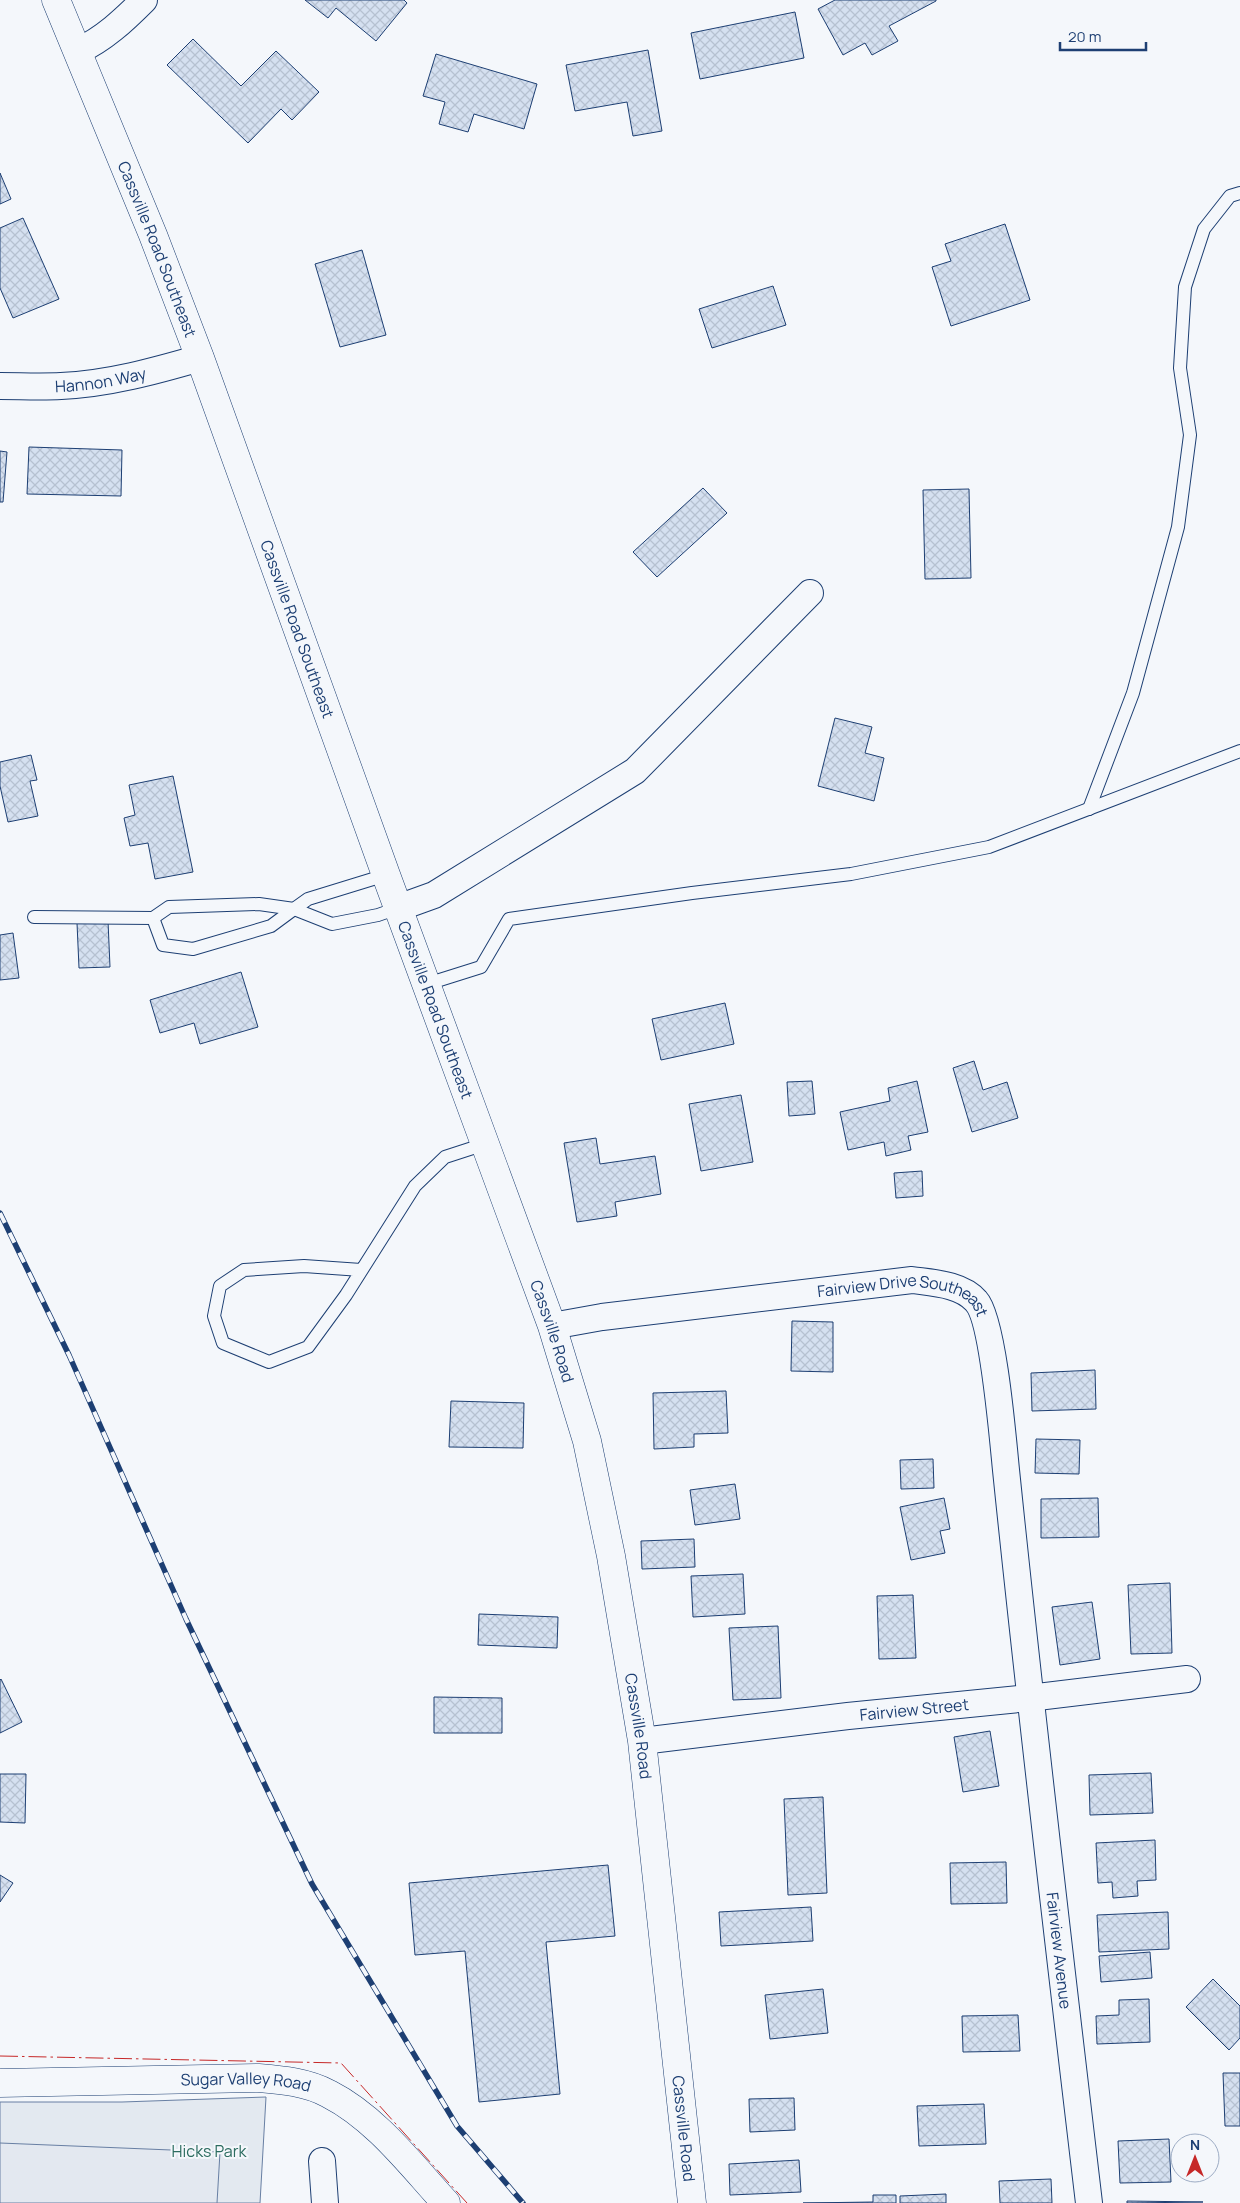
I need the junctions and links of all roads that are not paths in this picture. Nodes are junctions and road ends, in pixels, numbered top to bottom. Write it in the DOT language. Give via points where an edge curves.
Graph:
graph roads {
  1 [pos="56,0"];
  2 [pos="144,0"];
  3 [pos="78,51"];
  4 [pos="1240,193"];
  5 [pos="200,358"];
  6 [pos="0,386"];
  7 [pos="810,593"];
  8 [pos="1240,751"];
  9 [pos="1089,809"];
  10 [pos="386,875"];
  11 [pos="398,908"];
  12 [pos="294,909"];
  13 [pos="34,917"];
  14 [pos="153,918"];
  15 [pos="427,984"];
  16 [pos="485,1144"];
  17 [pos="529,1261"];
  18 [pos="361,1270"];
  19 [pos="552,1326"];
  20 [pos="1187,1680"];
  21 [pos="1029,1698"];
  22 [pos="642,1742"];
  23 [pos="0,2083"];
  24 [pos="322,2161"];
  25 [pos="325,2203"];
  26 [pos="446,2203"];
  27 [pos="692,2203"];
  28 [pos="1089,2203"];
  1 -- 3 [label="main road, Cassville Road Southeast"];
  2 -- 3 [label="street" via="119,25"];
  3 -- 5 [label="main road, Cassville Road Southeast"];
  4 -- 9 [label="lane" via="1230,196 1204,229 1184,287 1180,368 1190,435 1178,527 1133,693"];
  5 -- 6 [label="street, Hannon Way" via="112,380 62,386"];
  5 -- 10 [label="main road, Cassville Road Southeast"];
  7 -- 11 [label="street" via="635,772 434,895"];
  8 -- 9 [label="lane"];
  9 -- 15 [label="lane" via="989,847 869,870 509,919 481,966"];
  10 -- 11 [label="main road, Cassville Road Southeast"];
  10 -- 12 [label="lane" via="308,899"];
  11 -- 12 [label="lane" via="332,924"];
  11 -- 15 [label="main road, Cassville Road Southeast"];
  12 -- 14 [label="lane" via="259,904 169,907"];
  12 -- 14 [label="lane" via="271,926 193,949 163,945"];
  13 -- 14 [label="lane"];
  15 -- 16 [label="main road, Cassville Road Southeast"];
  16 -- 17 [label="main road, Cassville Road Southeast"];
  16 -- 18 [label="lane" via="445,1157 415,1186"];
  17 -- 19 [label="main road, Cassville Road"];
  18 -- 18 [label="lane" via="308,1347 269,1362 223,1343 214,1316 220,1286 244,1270 304,1266"];
  19 -- 21 [label="street, Fairview Drive Southeast" via="602,1317 912,1280 952,1286 977,1301 988,1331 1001,1426"];
  19 -- 22 [label="main road, Cassville Road" via="587,1441 599,1495"];
  20 -- 21 [label="street, Fairview Street"];
  21 -- 22 [label="street, Fairview Street" via="848,1716"];
  21 -- 28 [label="street, Fairview Avenue"];
  22 -- 27 [label="main road, Cassville Road"];
  23 -- 26 [label="main road, Sugar Valley Road" via="258,2078 308,2085 328,2093 354,2110 399,2151"];
  24 -- 25 [label="street"];
}
